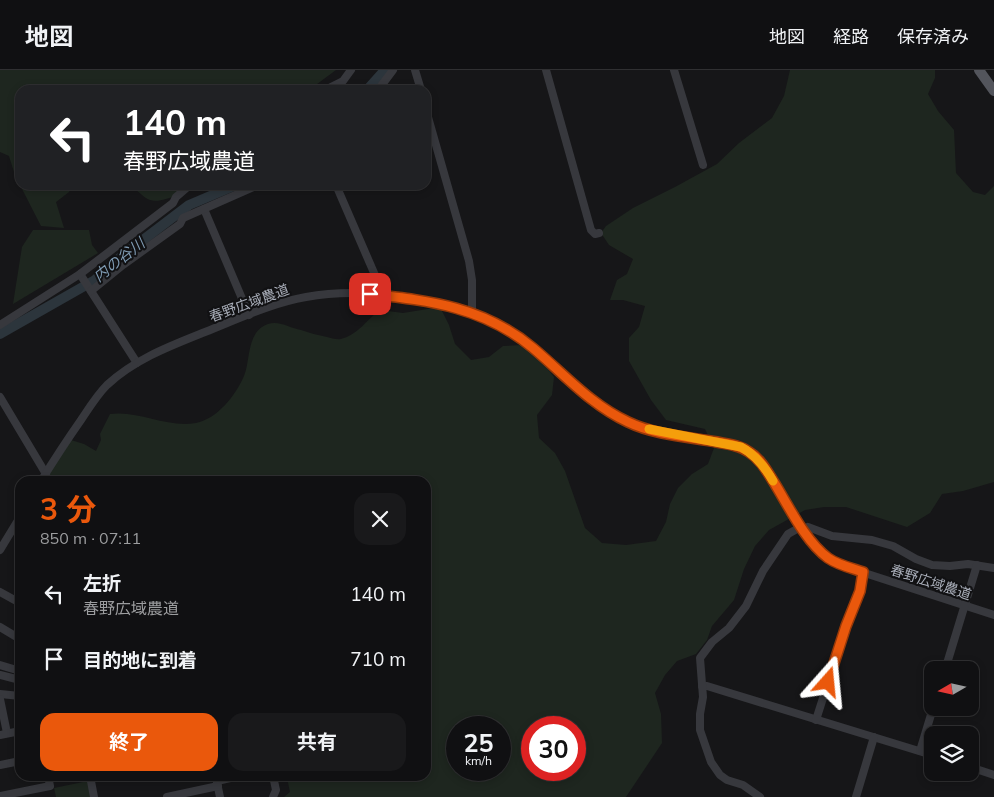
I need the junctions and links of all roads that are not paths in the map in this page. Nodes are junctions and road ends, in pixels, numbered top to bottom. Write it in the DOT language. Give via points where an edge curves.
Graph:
graph roads {
  1 [pos="351,70"];
  2 [pos="394,70"];
  3 [pos="416,70"];
  4 [pos="546,70"];
  5 [pos="674,70"];
  6 [pos="980,70"];
  7 [pos="991,78"];
  8 [pos="335,85"];
  9 [pos="382,85"];
  10 [pos="420,85"];
  11 [pos="994,91"];
  12 [pos="431,128"];
  13 [pos="703,164"];
  14 [pos="184,190"];
  15 [pos="247,190"];
  16 [pos="338,190"];
  17 [pos="174,205"];
  18 [pos="204,209"];
  19 [pos="182,216"];
  20 [pos="599,233"];
  21 [pos="81,276"];
  22 [pos="91,290"];
  23 [pos="381,296"];
  24 [pos="472,313"];
  25 [pos="249,315"];
  26 [pos="0,325"];
  27 [pos="137,363"];
  28 [pos="0,397"];
  29 [pos="46,474"];
  30 [pos="15,525"];
  31 [pos="808,527"];
  32 [pos="798,530"];
  33 [pos="0,550"];
  34 [pos="977,565"];
  35 [pos="994,568"];
  36 [pos="863,572"];
  37 [pos="0,592"];
  38 [pos="15,600"];
  39 [pos="965,606"];
  40 [pos="994,615"];
  41 [pos="0,627"];
  42 [pos="15,636"];
  43 [pos="947,661"];
  44 [pos="0,665"];
  45 [pos="15,670"];
  46 [pos="0,674"];
  47 [pos="15,678"];
  48 [pos="702,686"];
  49 [pos="0,694"];
  50 [pos="15,696"];
  51 [pos="0,699"];
  52 [pos="931,716"];
  53 [pos="816,720"];
  54 [pos="4,734"];
  55 [pos="874,737"];
  56 [pos="920,751"];
  57 [pos="924,752"];
  58 [pos="15,762"];
  59 [pos="0,765"];
  60 [pos="979,770"];
  61 [pos="994,775"];
  62 [pos="49,781"];
  63 [pos="91,781"];
  64 [pos="217,781"];
  65 [pos="274,781"];
  66 [pos="188,795"];
  67 [pos="0,796"];
  68 [pos="94,797"];
  69 [pos="167,797"];
  70 [pos="220,797"];
  71 [pos="273,797"];
  72 [pos="760,797"];
  73 [pos="856,797"];
  1 -- 8 [label="street" via="343,81"];
  2 -- 9 [label="street"];
  3 -- 10 [label="street"];
  4 -- 20 [label="street" via="592,230"];
  5 -- 13 [label="street"];
  6 -- 7 [label="main road"];
  7 -- 11 [label="main road"];
  12 -- 24 [label="street" via="469,262"];
  14 -- 17 [label="street" via="176,197"];
  15 -- 18 [label="street"];
  16 -- 23 [label="street" via="381,289"];
  17 -- 19 [label="street"];
  17 -- 21 [label="street"];
  18 -- 19 [label="street"];
  18 -- 25 [label="street"];
  19 -- 22 [label="street" via="180,224"];
  21 -- 22 [label="street"];
  21 -- 26 [label="street"];
  22 -- 27 [label="street"];
  23 -- 24 [label="street, 春野広域農道" via="423,300"];
  23 -- 25 [label="street, 春野広域農道" via="359,293 306,297"];
  24 -- 36 [label="street, 春野広域農道" via="515,335 591,400 630,423 749,451 768,473 816,547 840,565"];
  25 -- 27 [label="street, 春野広域農道" via="170,346"];
  27 -- 29 [label="street, 春野広域農道" via="106,386"];
  28 -- 29 [label="street"];
  30 -- 33 [label="street"];
  31 -- 34 [label="street" via="832,536 886,544 932,565"];
  32 -- 48 [label="street" via="788,534 763,571 746,606 700,658"];
  34 -- 35 [label="street"];
  34 -- 39 [label="street"];
  36 -- 39 [label="street, 春野広域農道"];
  36 -- 53 [label="street" via="860,591"];
  37 -- 38 [label="street"];
  39 -- 40 [label="street, 春野広域農道"];
  39 -- 43 [label="street"];
  41 -- 42 [label="street"];
  44 -- 45 [label="street"];
  46 -- 47 [label="street"];
  48 -- 53 [label="street"];
  48 -- 72 [label="street" via="700,730 711,762 727,780 743,785"];
  49 -- 50 [label="street"];
  51 -- 54 [label="street"];
  52 -- 56 [label="street"];
  53 -- 55 [label="street"];
  55 -- 56 [label="street"];
  55 -- 73 [label="street"];
  56 -- 57 [label="street"];
  58 -- 59 [label="street"];
  60 -- 61 [label="street"];
  62 -- 67 [label="street" via="50,786"];
  63 -- 68 [label="street"];
  64 -- 66 [label="street"];
  64 -- 70 [label="street"];
  65 -- 71 [label="street" via="276,790"];
  66 -- 69 [label="street"];
}
